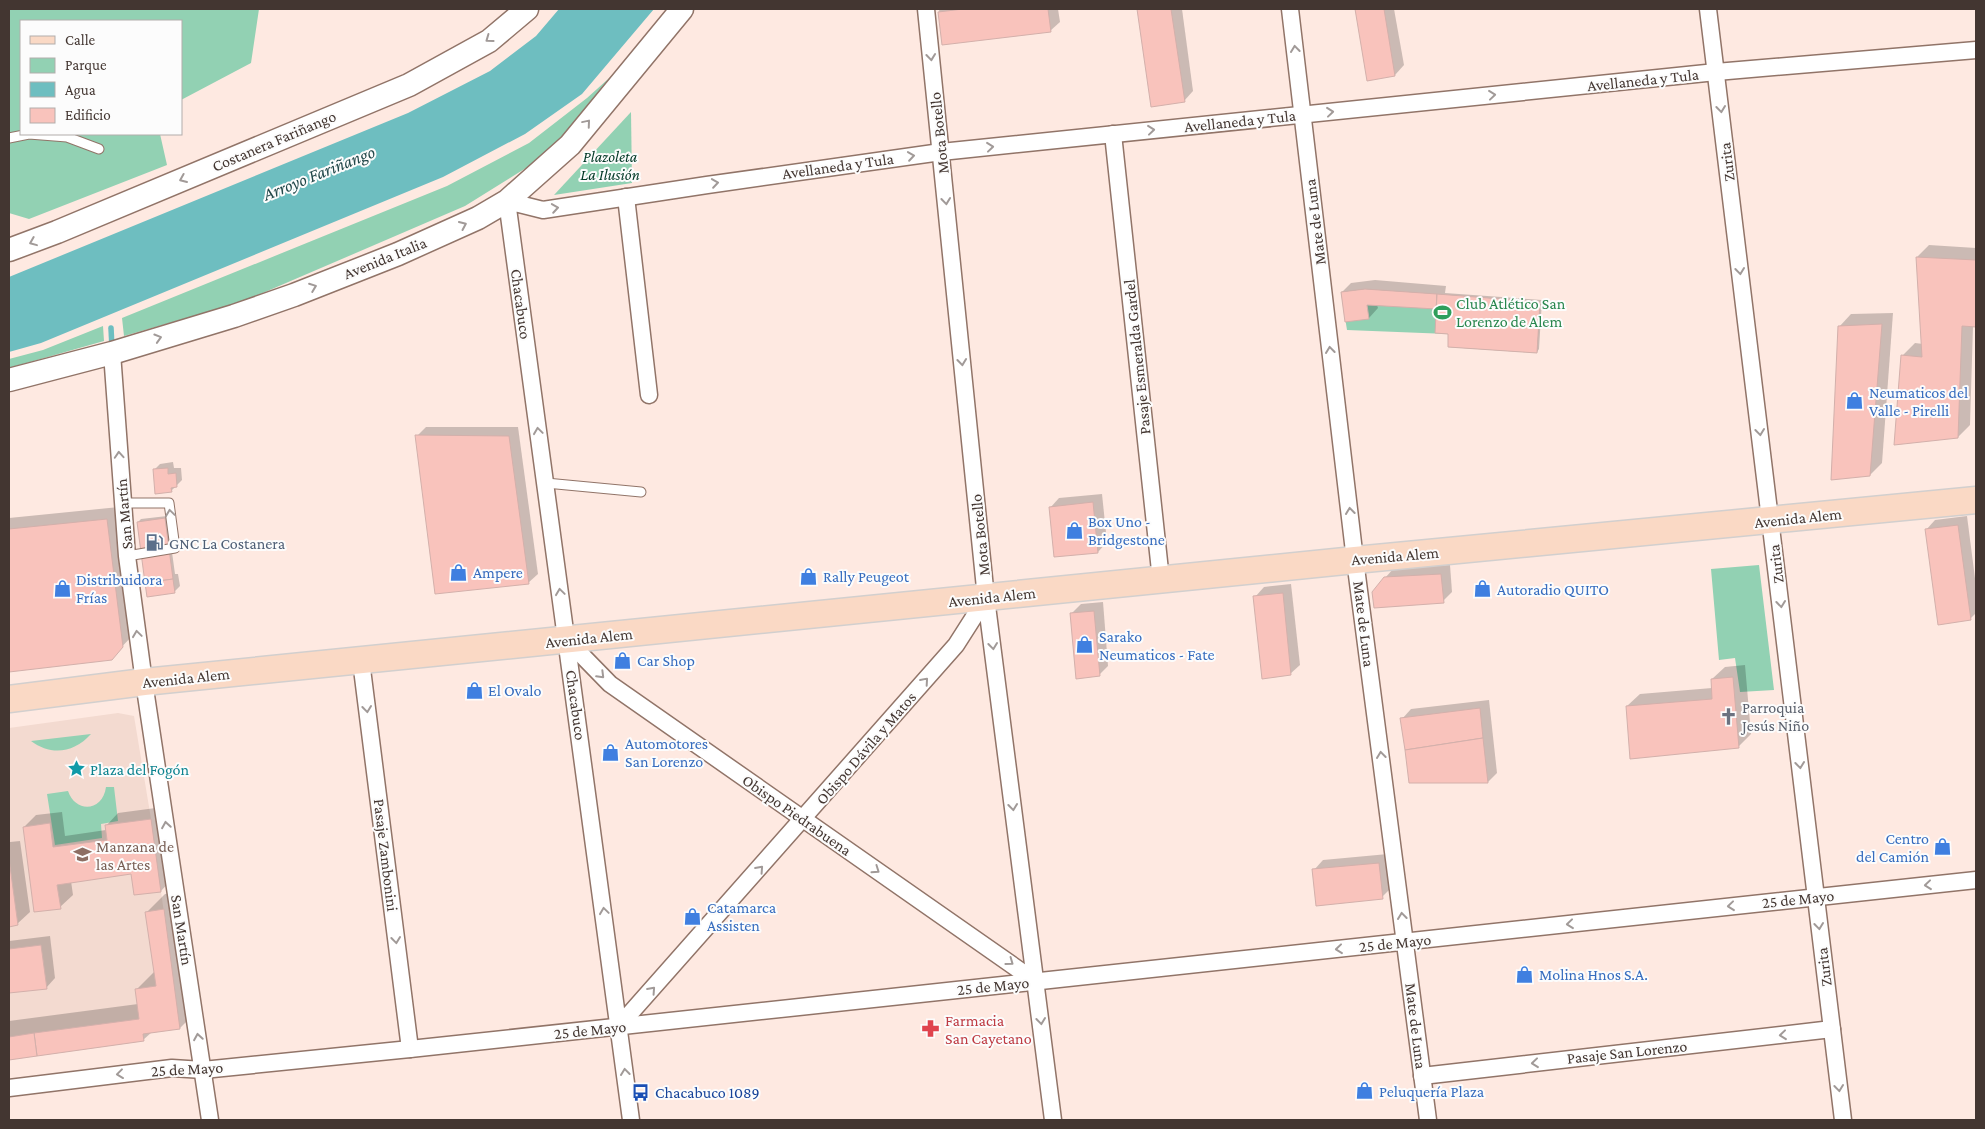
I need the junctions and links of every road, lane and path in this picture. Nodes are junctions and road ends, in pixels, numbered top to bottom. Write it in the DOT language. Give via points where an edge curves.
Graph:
graph roads {
  1 [pos="527,9"];
  2 [pos="682,9"];
  3 [pos="926,9"];
  4 [pos="1290,9"];
  5 [pos="1708,9"];
  6 [pos="1976,50"];
  7 [pos="1716,72"];
  8 [pos="1302,115"];
  9 [pos="1113,134"];
  10 [pos="24,135"];
  11 [pos="48,135"];
  12 [pos="9,138"];
  13 [pos="99,149"];
  14 [pos="941,152"];
  15 [pos="626,197"];
  16 [pos="507,201"];
  17 [pos="9,250"];
  18 [pos="112,352"];
  19 [pos="9,380"];
  20 [pos="649,395"];
  21 [pos="546,483"];
  22 [pos="640,492"];
  23 [pos="1976,500"];
  24 [pos="122,503"];
  25 [pos="1771,520"];
  26 [pos="127,556"];
  27 [pos="1355,560"];
  28 [pos="1161,580"];
  29 [pos="986,598"];
  30 [pos="567,640"];
  31 [pos="361,661"];
  32 [pos="144,682"];
  33 [pos="9,699"];
  34 [pos="804,819"];
  35 [pos="1976,880"];
  36 [pos="1816,897"];
  37 [pos="1405,942"];
  38 [pos="1036,981"];
  39 [pos="619,1026"];
  40 [pos="1832,1029"];
  41 [pos="410,1049"];
  42 [pos="203,1070"];
  43 [pos="1422,1076"];
  44 [pos="9,1088"];
  45 [pos="210,1120"];
  46 [pos="632,1120"];
  47 [pos="1053,1120"];
  48 [pos="1428,1120"];
  49 [pos="1843,1120"];
  1 -- 17 [label="street, Costanera Fariñango, one-way" via="489,41 409,85"];
  16 -- 2 [label="street, Avenida Italia, one-way" via="570,145"];
  3 -- 14 [label="street, Mota Botello, one-way"];
  8 -- 4 [label="street, Mate de Luna, one-way"];
  5 -- 7 [label="street, Zurita"];
  6 -- 7 [label="street, Avellaneda y Tula"];
  8 -- 7 [label="street, Avellaneda y Tula, one-way"];
  7 -- 25 [label="street, Zurita, one-way"];
  9 -- 8 [label="street, Avellaneda y Tula, one-way"];
  27 -- 8 [label="street, Mate de Luna, one-way"];
  14 -- 9 [label="street, Avellaneda y Tula, one-way"];
  9 -- 28 [label="street, Pasaje Esmeralda Gardel"];
  10 -- 12 [label="lane"];
  11 -- 13 [label="lane" via="67,136"];
  15 -- 14 [label="street, Avellaneda y Tula, one-way"];
  14 -- 29 [label="street, Mota Botello, one-way"];
  16 -- 15 [label="street, Avellaneda y Tula, one-way" via="543,210"];
  15 -- 20 [label="street"];
  18 -- 16 [label="street, Avenida Italia, one-way" via="294,295 398,254 478,218"];
  21 -- 16 [label="street, Chacabuco, one-way"];
  18 -- 19 [label="street, Avenida Italia"];
  24 -- 18 [label="street, San Martín, one-way"];
  21 -- 22 [label="lane"];
  30 -- 21 [label="street, Chacabuco, one-way"];
  23 -- 25 [label="main road, Avenida Alem"];
  24 -- 26 [label="street, San Martín"];
  26 -- 24 [label="lane, one-way" via="175,548 169,503"];
  25 -- 27 [label="main road, Avenida Alem"];
  25 -- 36 [label="street, Zurita, one-way"];
  32 -- 26 [label="street, San Martín, one-way"];
  27 -- 28 [label="main road, Avenida Alem"];
  37 -- 27 [label="street, Mate de Luna, one-way"];
  28 -- 29 [label="main road, Avenida Alem"];
  29 -- 30 [label="main road, Avenida Alem"];
  34 -- 29 [label="street, Obispo Dávila y Matos, one-way" via="956,645"];
  29 -- 38 [label="street, Mota Botello, one-way"];
  30 -- 31 [label="main road, Avenida Alem"];
  30 -- 34 [label="street, Obispo Piedrabuena, one-way" via="610,684"];
  39 -- 30 [label="street, Chacabuco, one-way"];
  31 -- 32 [label="main road, Avenida Alem"];
  31 -- 41 [label="street, Pasaje Zambonini, one-way"];
  32 -- 33 [label="main road, Avenida Alem"];
  42 -- 32 [label="street, San Martín, one-way"];
  34 -- 38 [label="street, Obispo Piedrabuena, one-way"];
  39 -- 34 [label="street, Obispo Dávila y Matos, one-way"];
  35 -- 36 [label="street, 25 de Mayo, one-way"];
  36 -- 37 [label="street, 25 de Mayo, one-way"];
  36 -- 40 [label="street, Zurita, one-way"];
  37 -- 38 [label="street, 25 de Mayo, one-way"];
  37 -- 43 [label="street, Mate de Luna"];
  38 -- 39 [label="street, 25 de Mayo"];
  38 -- 47 [label="street, Mota Botello, one-way"];
  39 -- 41 [label="street, 25 de Mayo"];
  46 -- 39 [label="street, Chacabuco, one-way"];
  40 -- 43 [label="street, Pasaje San Lorenzo, one-way"];
  40 -- 49 [label="street, Zurita, one-way"];
  41 -- 42 [label="street, 25 de Mayo"];
  42 -- 44 [label="street, 25 de Mayo, one-way" via="172,1068"];
  42 -- 45 [label="street, San Martín"];
  43 -- 48 [label="street, Mate de Luna"];
}
